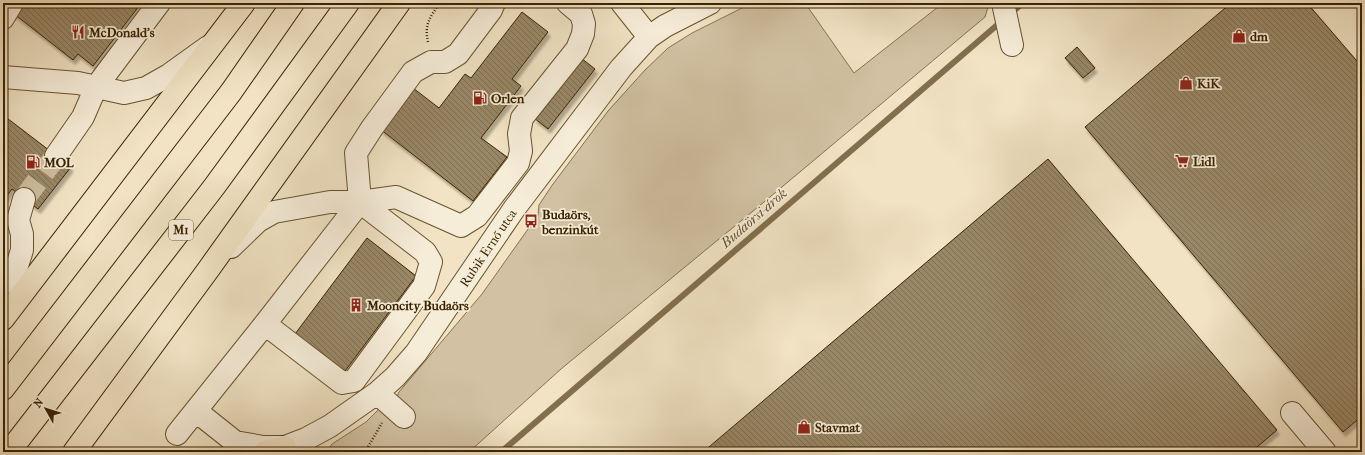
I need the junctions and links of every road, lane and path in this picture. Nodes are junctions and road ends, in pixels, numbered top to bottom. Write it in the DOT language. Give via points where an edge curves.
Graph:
graph roads {
  1 [pos="12,3"];
  2 [pos="159,3"];
  3 [pos="244,3"];
  4 [pos="293,3"];
  5 [pos="348,3"];
  6 [pos="399,3"];
  7 [pos="440,3"];
  8 [pos="451,3"];
  9 [pos="494,3"];
  10 [pos="568,3"];
  11 [pos="622,3"];
  12 [pos="710,3"];
  13 [pos="1003,3"];
  14 [pos="456,4"];
  15 [pos="3,18"];
  16 [pos="649,37"];
  17 [pos="215,42"];
  18 [pos="1012,45"];
  19 [pos="431,62"];
  20 [pos="3,77"];
  21 [pos="96,87"];
  22 [pos="56,156"];
  23 [pos="360,202"];
  24 [pos="3,226"];
  25 [pos="208,270"];
  26 [pos="3,284"];
  27 [pos="4,317"];
  28 [pos="265,324"];
  29 [pos="3,389"];
  30 [pos="391,405"];
  31 [pos="196,411"];
  32 [pos="1292,413"];
  33 [pos="177,434"];
  34 [pos="286,449"];
  35 [pos="9,452"];
  36 [pos="74,452"];
  37 [pos="265,452"];
  38 [pos="365,452"];
  39 [pos="1325,452"];
  1 -- 15 [label="street"];
  2 -- 21 [label="street"];
  3 -- 17 [label="highway"];
  4 -- 29 [label="highway" via="231,92"];
  5 -- 35 [label="highway, M1" via="214,187"];
  6 -- 25 [label="highway"];
  7 -- 19 [label="path" via="428,20 426,32"];
  8 -- 14 [label="path"];
  9 -- 19 [label="street" via="458,54 445,62"];
  10 -- 23 [label="street" via="581,14 584,24 577,49 522,118 518,163 477,216 461,226 396,197"];
  11 -- 16 [label="street"];
  12 -- 16 [label="street, Rubik Ernő utca" via="664,26"];
  13 -- 18 [label="street"];
  16 -- 30 [label="street, Rubik Ernő utca" via="620,68 514,209 416,353 395,377"];
  17 -- 21 [label="street" via="146,88 124,93"];
  17 -- 27 [label="highway"];
  19 -- 23 [label="street" via="413,72 356,153"];
  20 -- 21 [label="street" via="78,83"];
  21 -- 22 [label="street" via="83,117"];
  23 -- 25 [label="street" via="330,202 274,212 258,221"];
  23 -- 28 [label="street"];
  23 -- 28 [label="street" via="425,252 431,262 424,286 354,381 342,383"];
  24 -- 26 [label="street" via="24,199 18,220 22,234 22,250 17,266"];
  25 -- 36 [label="highway"];
  28 -- 31 [label="street"];
  30 -- 34 [label="street, Rubik Ernő utca" via="330,426"];
  30 -- 38 [label="path"];
  31 -- 33 [label="street"];
  31 -- 34 [label="street" via="235,442"];
  32 -- 39 [label="street"];
  34 -- 37 [label="highway"];
}
